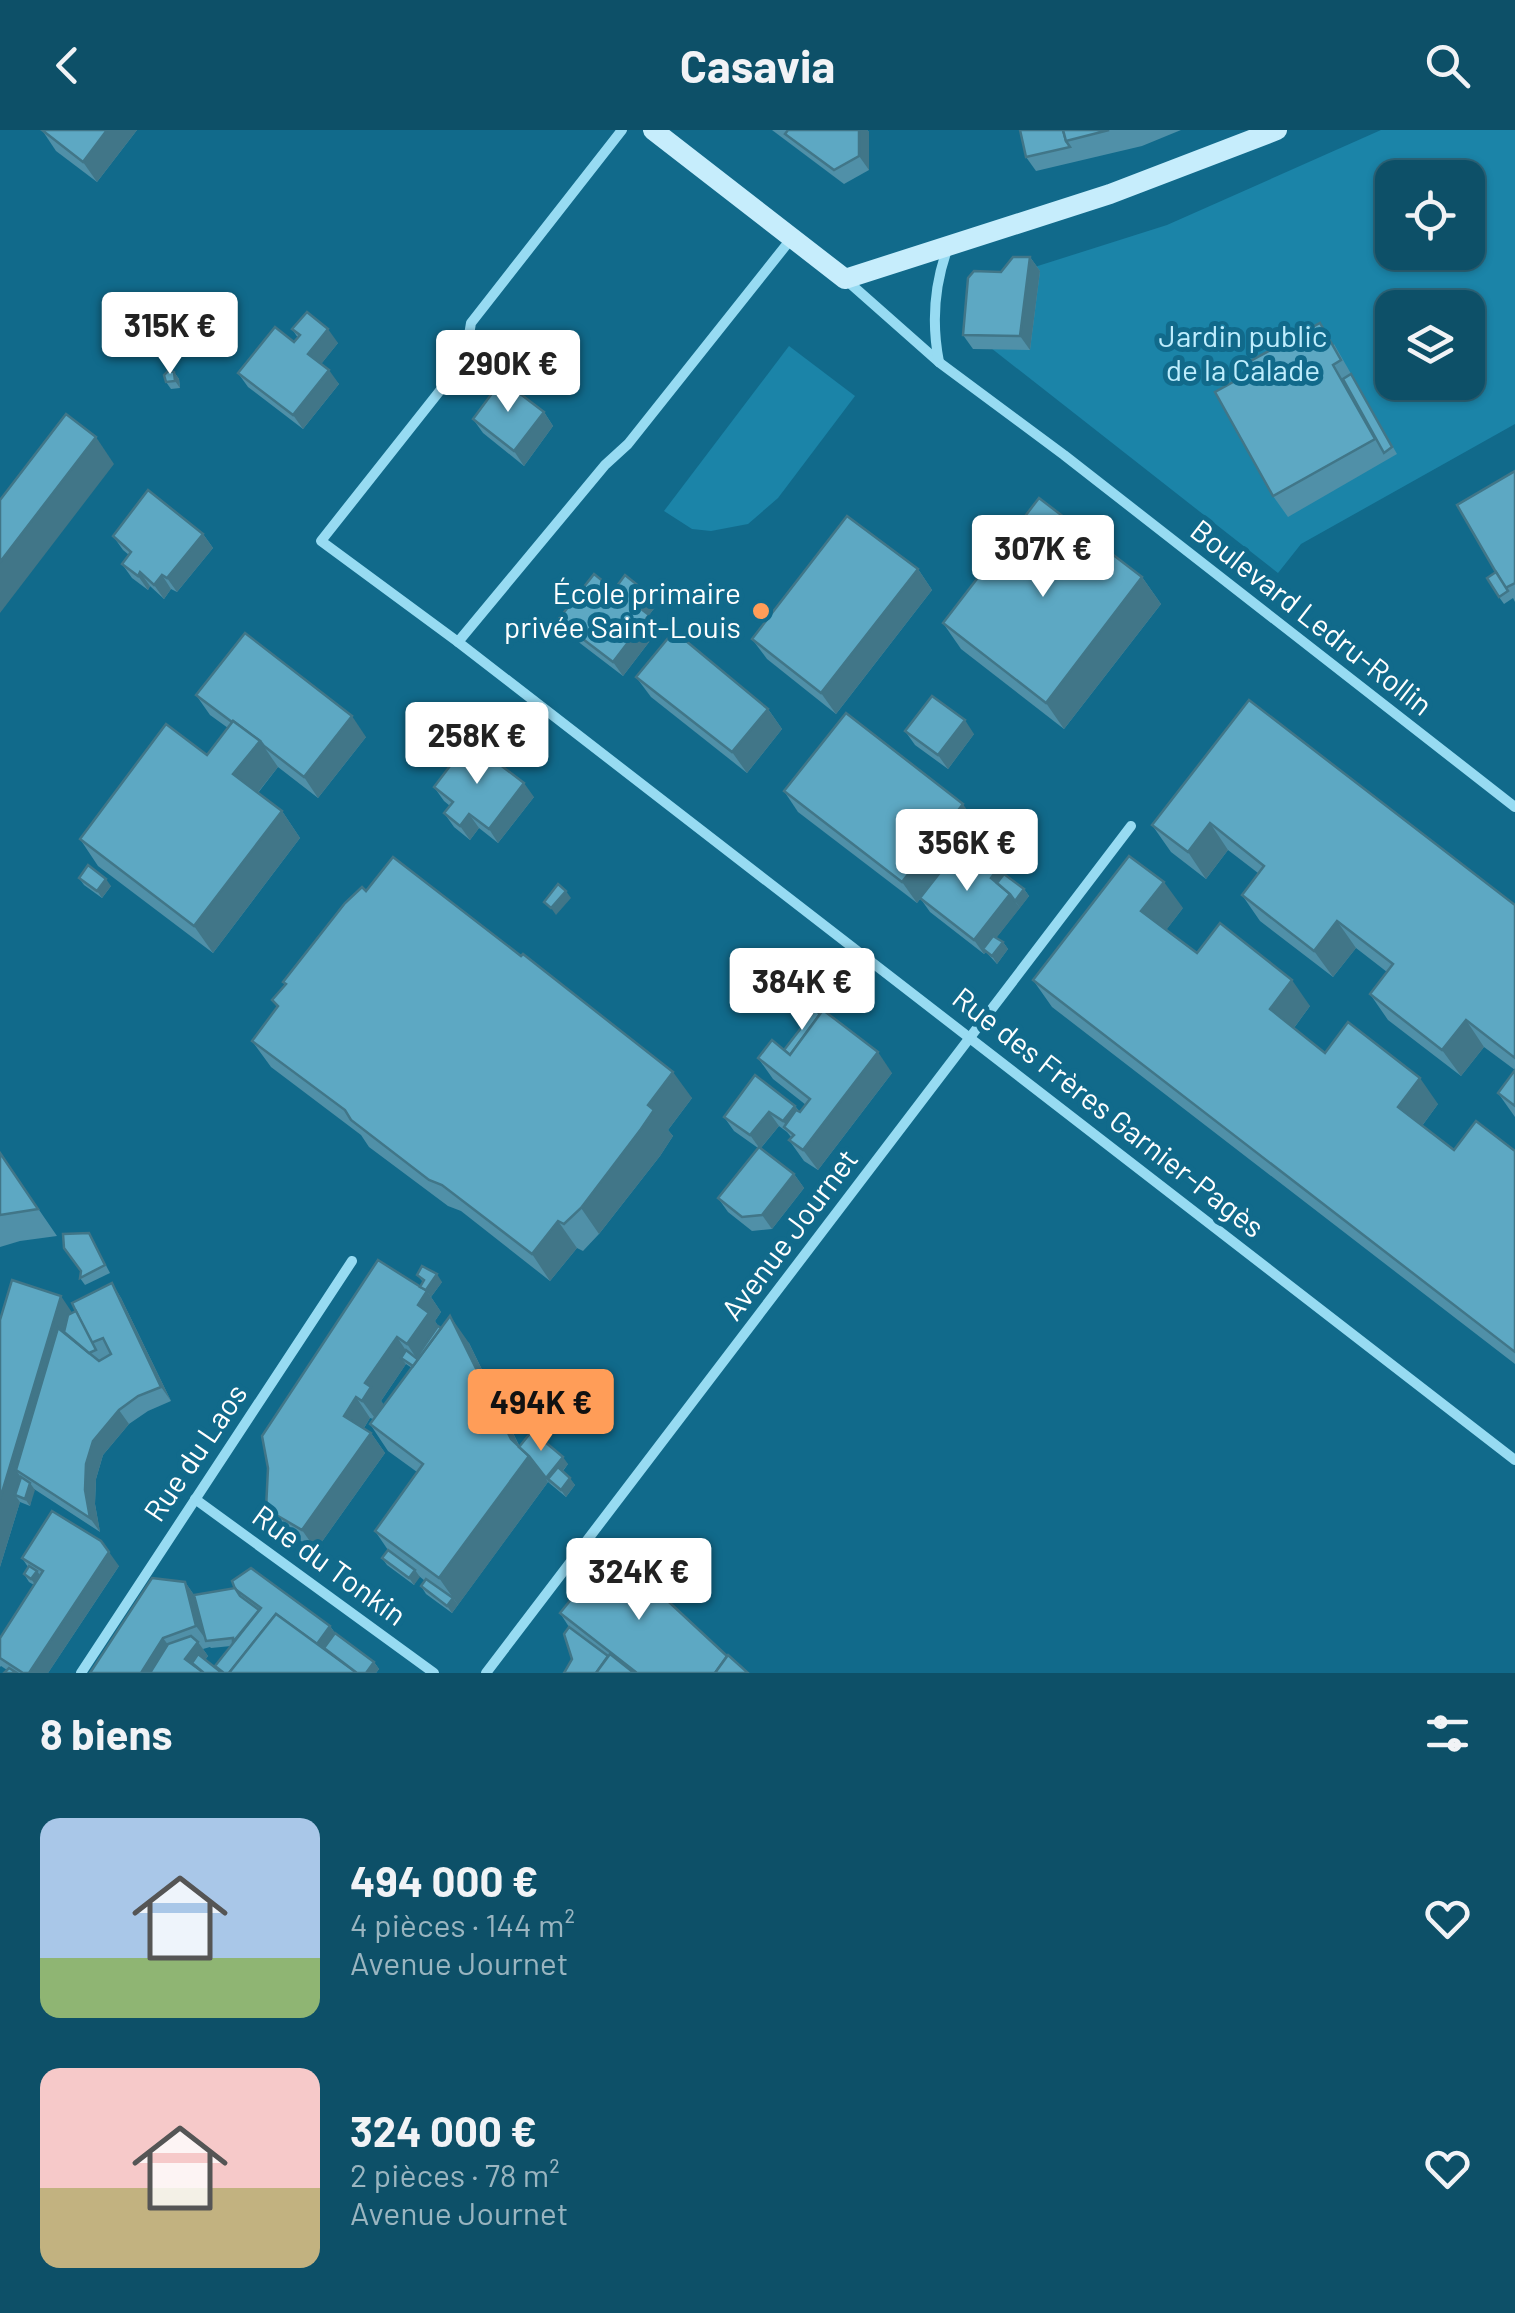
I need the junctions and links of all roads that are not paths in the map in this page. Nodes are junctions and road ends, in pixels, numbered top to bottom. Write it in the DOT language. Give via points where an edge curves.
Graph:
graph roads {
  1 [pos="622,130"];
  2 [pos="653,130"];
  3 [pos="1277,130"];
  4 [pos="1241,138"];
  5 [pos="790,239"];
  6 [pos="948,245"];
  7 [pos="845,279"];
  8 [pos="940,363"];
  9 [pos="458,642"];
  10 [pos="1515,807"];
  11 [pos="1131,826"];
  12 [pos="971,1039"];
  13 [pos="352,1260"];
  14 [pos="1515,1460"];
  15 [pos="195,1500"];
  16 [pos="81,1673"];
  17 [pos="434,1673"];
  18 [pos="486,1673"];
  1 -- 9 [label="street, Rue des Frères Garnier-Pagès" via="470,323 465,359 321,541"];
  2 -- 5 [label="street"];
  3 -- 4 [label="street"];
  4 -- 6 [label="street" via="1110,194"];
  5 -- 7 [label="street"];
  5 -- 9 [label="street" via="628,444"];
  6 -- 7 [label="street"];
  6 -- 8 [label="street" via="936,279 933,334"];
  7 -- 8 [label="street, Boulevard Ledru-Rollin"];
  8 -- 10 [label="street, Boulevard Ledru-Rollin"];
  9 -- 12 [label="street, Rue des Frères Garnier-Pagès"];
  11 -- 12 [label="street, Avenue Journet"];
  12 -- 14 [label="street, Rue des Frères Garnier-Pagès"];
  12 -- 18 [label="street, Avenue Journet"];
  13 -- 15 [label="street, Rue du Laos"];
  15 -- 16 [label="street, Rue du Laos"];
  15 -- 17 [label="street, Rue du Tonkin"];
}
